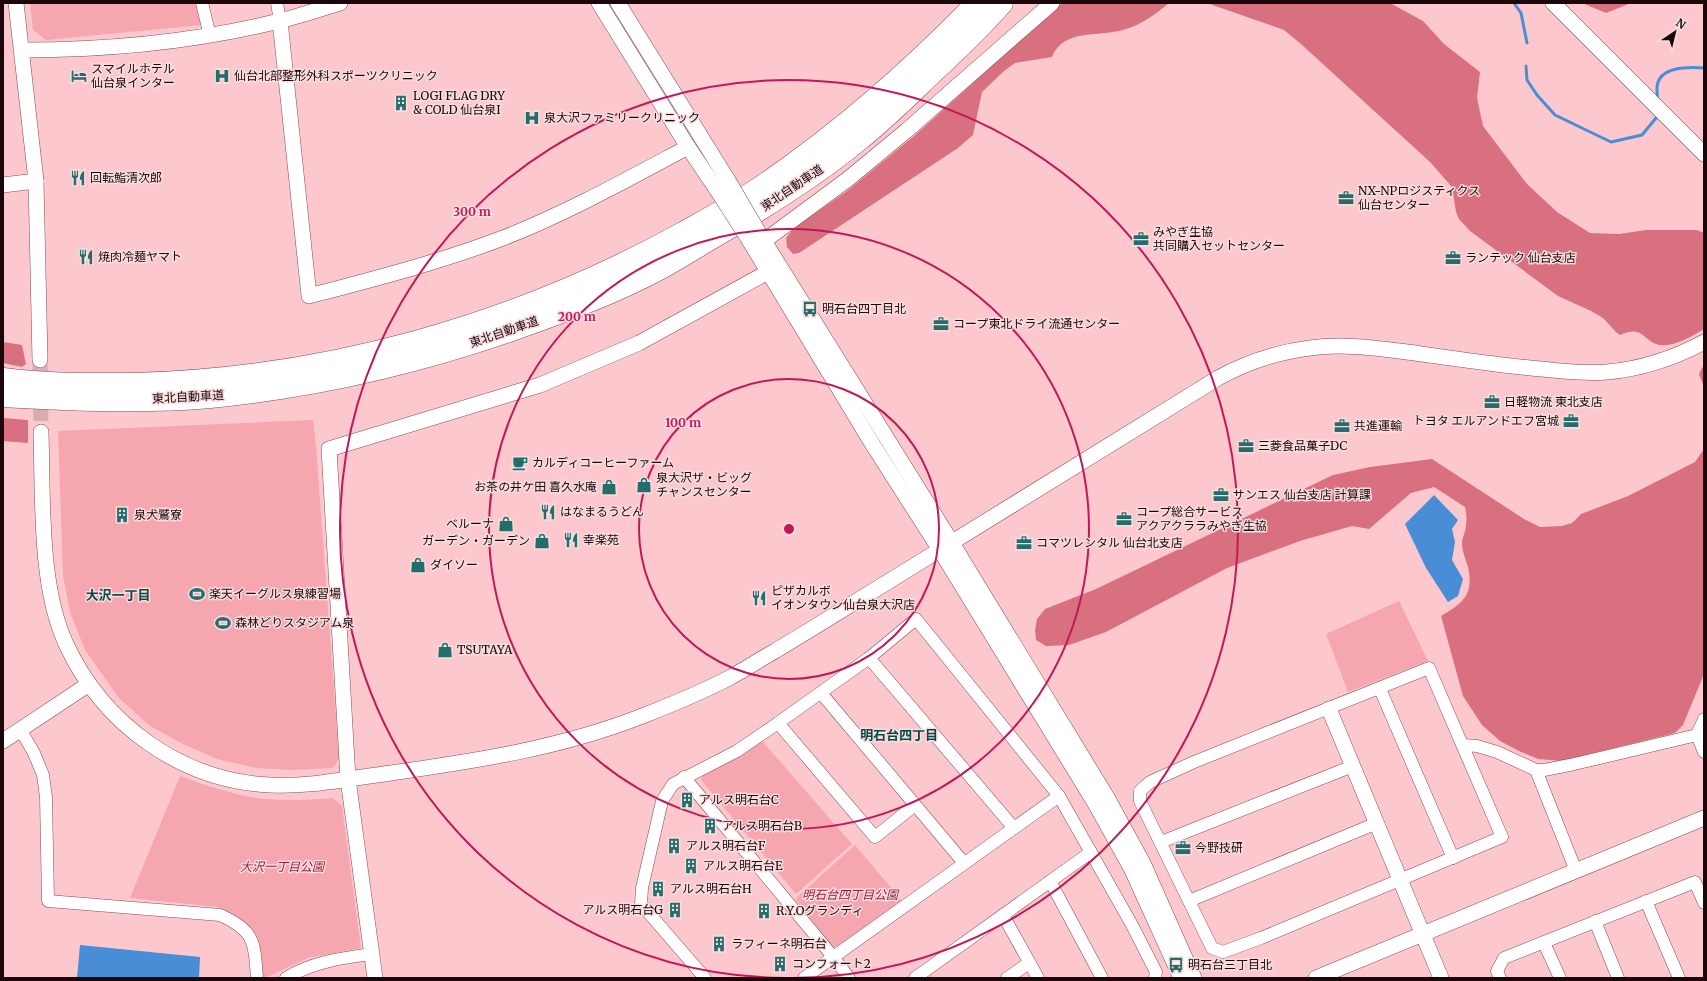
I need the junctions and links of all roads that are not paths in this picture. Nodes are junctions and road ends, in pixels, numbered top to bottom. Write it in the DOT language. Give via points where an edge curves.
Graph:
graph roads {
  1 [pos="16,3"];
  2 [pos="202,3"];
  3 [pos="277,3"];
  4 [pos="340,3"];
  5 [pos="618,3"];
  6 [pos="977,3"];
  7 [pos="1002,3"];
  8 [pos="1052,3"];
  9 [pos="1553,3"];
  10 [pos="602,7"];
  11 [pos="280,21"];
  12 [pos="210,36"];
  13 [pos="22,50"];
  14 [pos="688,147"];
  15 [pos="1704,154"];
  16 [pos="36,181"];
  17 [pos="3,184"];
  18 [pos="723,186"];
  19 [pos="757,238"];
  20 [pos="768,272"];
  21 [pos="1702,343"];
  22 [pos="40,360"];
  23 [pos="3,379"];
  24 [pos="3,396"];
  25 [pos="207,397"];
  26 [pos="3,408"];
  27 [pos="41,432"];
  28 [pos="946,547"];
  29 [pos="869,658"];
  30 [pos="89,684"];
  31 [pos="1380,689"];
  32 [pos="820,693"];
  33 [pos="1329,709"];
  34 [pos="1704,719"];
  35 [pos="778,723"];
  36 [pos="20,730"];
  37 [pos="1697,735"];
  38 [pos="3,740"];
  39 [pos="1462,745"];
  40 [pos="1704,752"];
  41 [pos="1353,766"];
  42 [pos="1536,770"];
  43 [pos="684,777"];
  44 [pos="348,779"];
  45 [pos="1059,796"];
  46 [pos="915,805"];
  47 [pos="1704,818"];
  48 [pos="1377,823"];
  49 [pos="1014,828"];
  50 [pos="1161,842"];
  51 [pos="1091,852"];
  52 [pos="1453,858"];
  53 [pos="964,863"];
  54 [pos="1576,871"];
  55 [pos="1400,879"];
  56 [pos="1050,881"];
  57 [pos="1189,901"];
  58 [pos="1646,901"];
  59 [pos="1704,903"];
  60 [pos="1003,915"];
  61 [pos="1595,921"];
  62 [pos="1423,933"];
  63 [pos="1544,943"];
  64 [pos="371,954"];
  65 [pos="834,958"];
  66 [pos="1029,962"];
  67 [pos="257,978"];
  68 [pos="286,978"];
  69 [pos="375,978"];
  70 [pos="705,978"];
  71 [pos="804,978"];
  72 [pos="849,978"];
  73 [pos="915,978"];
  74 [pos="1007,978"];
  75 [pos="1038,978"];
  76 [pos="1102,978"];
  77 [pos="1155,978"];
  78 [pos="1181,978"];
  79 [pos="1194,978"];
  80 [pos="1316,978"];
  81 [pos="1441,978"];
  82 [pos="1500,978"];
  83 [pos="1560,978"];
  84 [pos="1618,978"];
  85 [pos="1679,978"];
  1 -- 13 [label="street"];
  2 -- 12 [label="street"];
  3 -- 11 [label="street"];
  4 -- 11 [label="street"];
  5 -- 10 [label="street"];
  5 -- 18 [label="street"];
  6 -- 23 [label="highway, 東北自動車道" via="938,43 848,123 756,190 648,252 596,277 514,310 443,335 362,356 292,370 175,383 56,384"];
  7 -- 25 [label="highway, 東北自動車道" via="945,62 860,140 766,207 658,269 552,316 448,351 322,382"];
  8 -- 19 [label="street" via="848,179"];
  9 -- 15 [label="street"];
  10 -- 14 [label="street"];
  11 -- 12 [label="street"];
  11 -- 14 [label="street" via="309,296 396,274 504,237 574,207"];
  12 -- 13 [label="street" via="91,49"];
  13 -- 16 [label="street"];
  14 -- 18 [label="street"];
  16 -- 17 [label="street"];
  16 -- 22 [label="street"];
  18 -- 19 [label="street, bridge"];
  19 -- 20 [label="street"];
  19 -- 28 [label="street"];
  20 -- 28 [label="street" via="873,446"];
  20 -- 44 [label="street" via="639,343 540,385 329,449"];
  21 -- 28 [label="street" via="1662,361 1623,370 1585,373 1343,346 1310,348 1279,354 1252,362 1218,378"];
  24 -- 25 [label="highway, 東北自動車道" via="93,400"];
  25 -- 26 [label="highway" via="92,408"];
  27 -- 30 [label="street" via="49,583 55,614 66,643"];
  28 -- 44 [label="street" via="729,678 646,715 550,746 477,761"];
  28 -- 78 [label="street" via="1131,868"];
  28 -- 79 [label="street" via="1108,799 1143,863"];
  29 -- 32 [label="street"];
  29 -- 45 [label="street" via="916,619"];
  29 -- 49 [label="street"];
  30 -- 36 [label="street"];
  30 -- 44 [label="street" via="135,734 155,748 198,770 242,782 270,785 300,785"];
  31 -- 33 [label="street"];
  31 -- 39 [label="street" via="1429,668"];
  31 -- 52 [label="street"];
  32 -- 35 [label="street"];
  32 -- 46 [label="street"];
  33 -- 41 [label="street"];
  33 -- 50 [label="street" via="1150,782 1140,791 1140,801"];
  34 -- 37 [label="street"];
  35 -- 43 [label="street" via="736,751"];
  35 -- 46 [label="street" via="875,837"];
  36 -- 38 [label="street"];
  36 -- 67 [label="street" via="43,775 46,797 48,902 220,916 236,922 254,943"];
  37 -- 40 [label="street"];
  37 -- 42 [label="street" via="1570,766"];
  39 -- 42 [label="street" via="1497,752"];
  39 -- 52 [label="street" via="1502,837"];
  41 -- 48 [label="street"];
  41 -- 50 [label="street"];
  42 -- 54 [label="street"];
  43 -- 65 [label="street"];
  43 -- 70 [label="street" via="673,784 662,801 642,888 641,904"];
  44 -- 64 [label="street"];
  45 -- 49 [label="street"];
  45 -- 51 [label="street"];
  46 -- 53 [label="street"];
  47 -- 54 [label="street"];
  48 -- 55 [label="street"];
  48 -- 57 [label="street"];
  49 -- 53 [label="street"];
  50 -- 57 [label="street"];
  51 -- 56 [label="street"];
  51 -- 77 [label="street" via="1153,965"];
  52 -- 55 [label="street"];
  53 -- 65 [label="street"];
  54 -- 62 [label="street"];
  55 -- 57 [label="street" via="1223,952 1212,948"];
  55 -- 62 [label="street"];
  56 -- 60 [label="street"];
  56 -- 76 [label="street"];
  58 -- 59 [label="street" via="1695,882"];
  58 -- 61 [label="street"];
  58 -- 85 [label="street"];
  60 -- 66 [label="street"];
  60 -- 73 [label="street"];
  61 -- 63 [label="street"];
  61 -- 84 [label="street"];
  62 -- 80 [label="street"];
  62 -- 81 [label="street"];
  63 -- 82 [label="street" via="1504,958 1497,971"];
  63 -- 83 [label="street"];
  64 -- 68 [label="street" via="325,961"];
  64 -- 69 [label="street"];
  65 -- 71 [label="street"];
  65 -- 72 [label="street"];
  66 -- 74 [label="street"];
  66 -- 75 [label="street"];
}
